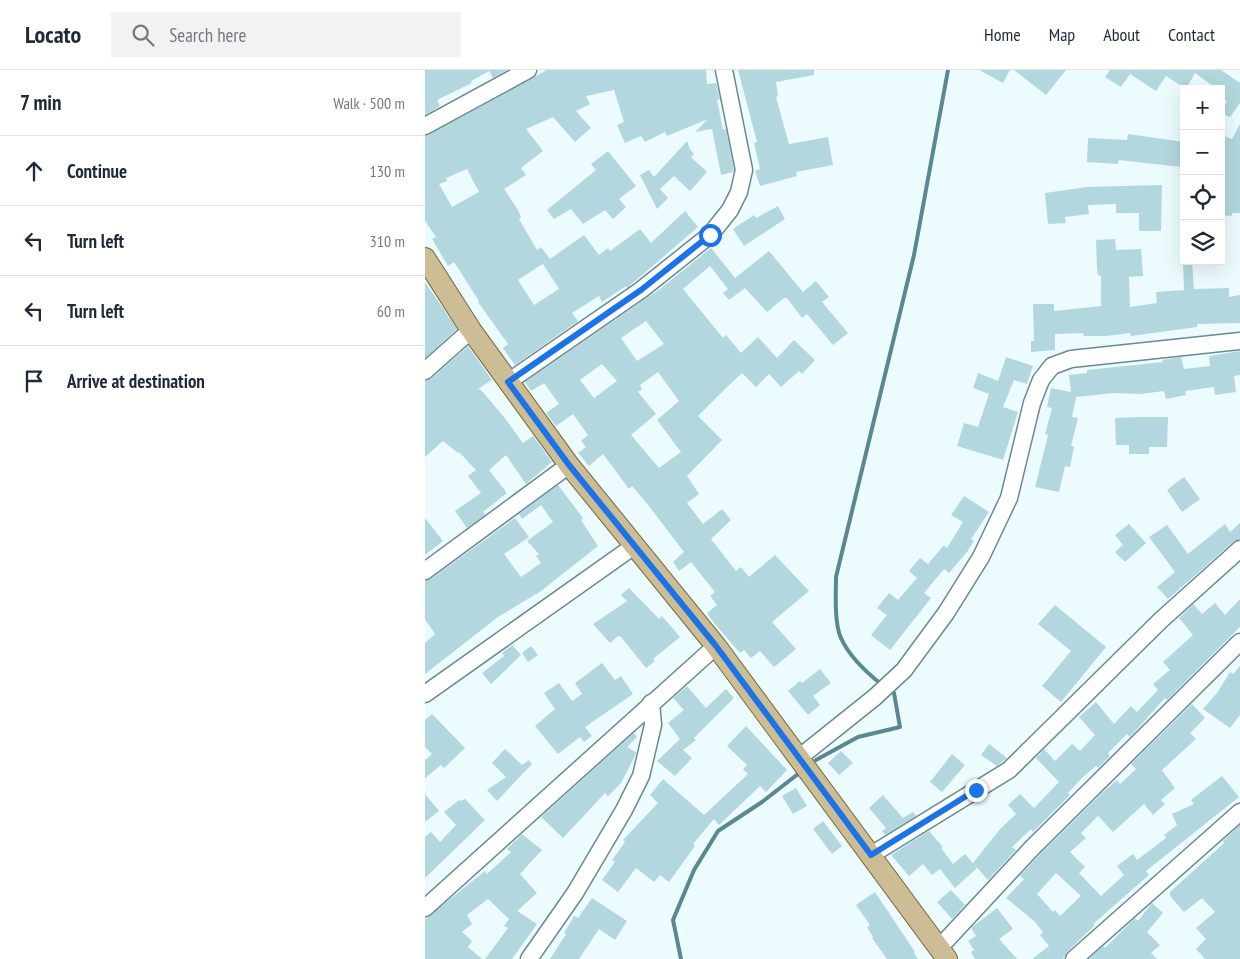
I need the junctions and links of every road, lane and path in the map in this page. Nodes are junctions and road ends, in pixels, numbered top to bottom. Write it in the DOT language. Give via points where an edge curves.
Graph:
graph roads {
  1 [pos="528,70"];
  2 [pos="724,70"];
  3 [pos="425,126"];
  4 [pos="425,258"];
  5 [pos="471,330"];
  6 [pos="1240,341"];
  7 [pos="425,371"];
  8 [pos="508,382"];
  9 [pos="569,465"];
  10 [pos="634,546"];
  11 [pos="1240,549"];
  12 [pos="425,571"];
  13 [pos="1240,642"];
  14 [pos="716,646"];
  15 [pos="425,694"];
  16 [pos="651,703"];
  17 [pos="800,757"];
  18 [pos="1240,812"];
  19 [pos="871,855"];
  20 [pos="425,908"];
  21 [pos="943,954"];
  22 [pos="529,959"];
  23 [pos="1074,959"];
  1 -- 3 [label="street"];
  2 -- 8 [label="street" via="744,170 739,192 730,210 710,235 656,278"];
  4 -- 5 [label="main road"];
  5 -- 7 [label="street"];
  5 -- 8 [label="main road"];
  6 -- 17 [label="street" via="1071,359 1052,366 1041,380 1032,403 1009,498 981,556 946,613 904,670"];
  8 -- 9 [label="main road"];
  9 -- 10 [label="main road"];
  9 -- 12 [label="street"];
  10 -- 14 [label="main road"];
  10 -- 15 [label="street"];
  11 -- 19 [label="street" via="1161,620 1009,770"];
  13 -- 21 [label="street" via="1032,848"];
  14 -- 16 [label="street"];
  14 -- 17 [label="main road"];
  16 -- 20 [label="street"];
  16 -- 22 [label="street" via="653,725 641,776 575,893"];
  17 -- 19 [label="main road"];
  18 -- 23 [label="street"];
  19 -- 21 [label="main road"];
}
